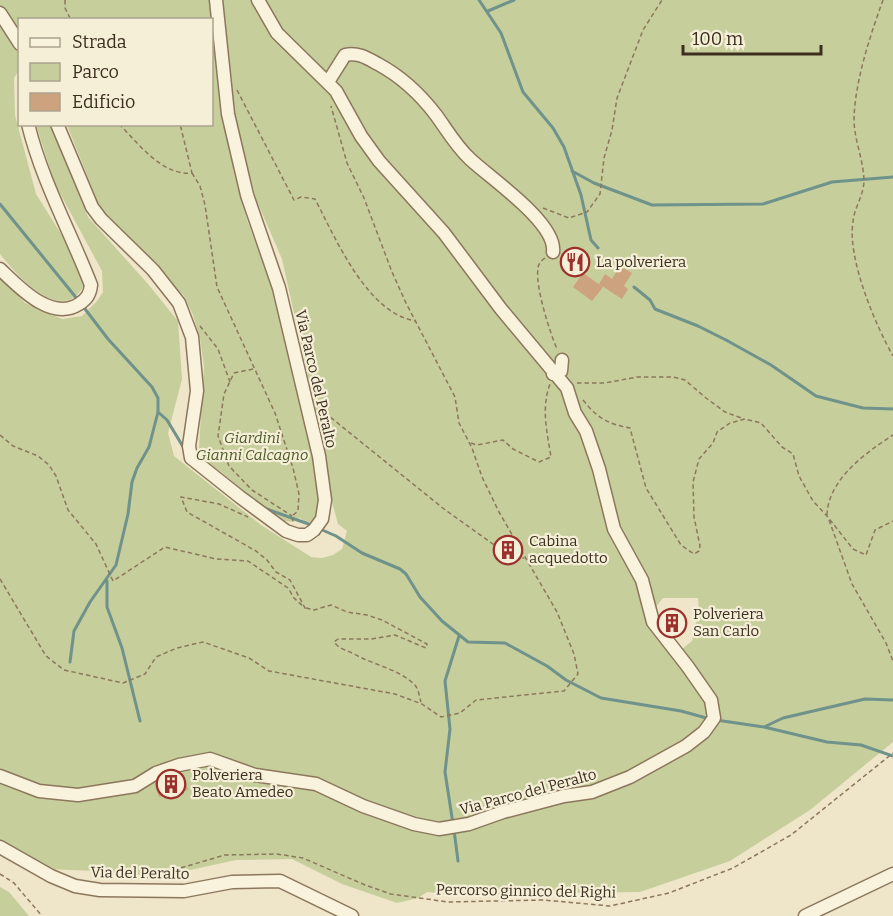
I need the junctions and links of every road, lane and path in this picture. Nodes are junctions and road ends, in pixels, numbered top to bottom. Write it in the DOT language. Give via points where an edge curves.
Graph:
graph roads {
  1 [pos="64,0"];
  2 [pos="216,0"];
  3 [pos="258,0"];
  4 [pos="662,0"];
  5 [pos="883,0"];
  6 [pos="0,13"];
  7 [pos="70,18"];
  8 [pos="18,41"];
  9 [pos="232,82"];
  10 [pos="328,82"];
  11 [pos="330,100"];
  12 [pos="29,126"];
  13 [pos="58,126"];
  14 [pos="121,126"];
  15 [pos="180,126"];
  16 [pos="192,173"];
  17 [pos="525,206"];
  18 [pos="553,252"];
  19 [pos="0,269"];
  20 [pos="417,321"];
  21 [pos="199,325"];
  22 [pos="893,356"];
  23 [pos="562,360"];
  24 [pos="254,369"];
  25 [pos="554,374"];
  26 [pos="230,382"];
  27 [pos="572,384"];
  28 [pos="305,397"];
  29 [pos="596,414"];
  30 [pos="745,419"];
  31 [pos="0,435"];
  32 [pos="893,435"];
  33 [pos="470,442"];
  34 [pos="292,516"];
  35 [pos="827,516"];
  36 [pos="253,519"];
  37 [pos="893,521"];
  38 [pos="293,522"];
  39 [pos="524,557"];
  40 [pos="0,579"];
  41 [pos="305,608"];
  42 [pos="893,661"];
  43 [pos="422,704"];
  44 [pos="893,753"];
  45 [pos="0,776"];
  46 [pos="0,847"];
  47 [pos="0,874"];
  48 [pos="893,874"];
  49 [pos="126,879"];
  50 [pos="42,916"];
  51 [pos="352,916"];
  52 [pos="805,916"];
  1 -- 7 [label="path"];
  2 -- 28 [label="street, Via Parco del Peralto" via="228,114 247,195 279,288"];
  3 -- 10 [label="street, Via Parco del Peralto" via="277,33"];
  4 -- 17 [label="path" via="643,30 617,98 600,194 587,212 569,218 548,209"];
  5 -- 22 [label="path" via="857,91 854,121 864,182 852,221 853,244 871,311"];
  6 -- 8 [label="street"];
  9 -- 20 [label="path" via="294,200 315,199 364,284 388,310"];
  10 -- 17 [label="street" via="345,55 354,53 399,76 436,115 442,133"];
  10 -- 25 [label="street, Via Parco del Peralto" via="379,161 444,233"];
  11 -- 20 [label="path" via="347,163 392,272"];
  12 -- 19 [label="street" via="54,201 91,285 80,303 57,310 29,295"];
  13 -- 28 [label="street, Via Parco del Peralto" via="92,207 179,303 192,337 197,390 189,446 191,458 272,521 298,535 314,530 322,519 325,500"];
  14 -- 16 [label="path" via="158,162 181,174"];
  15 -- 16 [label="path"];
  16 -- 24 [label="path" via="205,205 217,287"];
  17 -- 18 [label="street" via="542,224"];
  18 -- 23 [label="path" via="541,260 537,273 553,340"];
  20 -- 33 [label="path" via="455,397 459,423"];
  21 -- 26 [label="path" via="218,350"];
  23 -- 25 [label="street" via="561,371"];
  24 -- 26 [label="path" via="234,373"];
  24 -- 34 [label="path" via="275,413 293,468 299,495 298,511"];
  25 -- 33 [label="path" via="545,397 551,457 538,462 503,440 477,445"];
  25 -- 45 [label="street, Via Parco del Peralto" via="567,388 586,432 614,529 642,580 653,622 711,700 714,718 686,746 630,777 592,792 439,829 363,806 316,784 255,775 210,759 179,765 135,786 78,795 39,791"];
  26 -- 34 [label="path" via="224,394 218,436 229,466 252,490"];
  27 -- 30 [label="path" via="673,377 686,380 725,412"];
  28 -- 39 [label="path" via="511,557"];
  29 -- 30 [label="path" via="611,425 630,428 646,488 681,545 694,554 700,546 693,482 699,459 717,432"];
  30 -- 35 [label="path" via="761,423 793,454 799,476"];
  31 -- 41 [label="path" via="49,465 68,510 96,544 114,581 165,547 216,559 248,561 288,588"];
  32 -- 35 [label="path" via="861,459 835,487"];
  33 -- 39 [label="path" via="482,477"];
  34 -- 38 [label="path"];
  35 -- 37 [label="path" via="853,549 867,555 876,530"];
  35 -- 42 [label="path" via="852,584"];
  36 -- 41 [label="path" via="219,504 181,497 187,512 244,543 290,580"];
  39 -- 43 [label="path" via="557,612 578,674 564,691 476,700 460,713 441,717"];
  40 -- 43 [label="path" via="46,656 64,670 123,683 145,674 156,657 203,642 249,658 269,671 395,694"];
  41 -- 43 [label="path" via="314,610 331,605 367,615 427,644 426,648 390,634 334,642 337,647 393,670 414,684"];
  44 -- 49 [label="path, Percorso ginnico del Righi" via="791,835 733,868 669,893 610,906 543,900 448,902 391,894 303,858 277,854 225,855 146,878"];
  46 -- 51 [label="street, Via del Peralto" via="75,886 184,891 232,882 280,881"];
  47 -- 50 [label="path" via="14,883"];
  48 -- 52 [label="street"];
}
